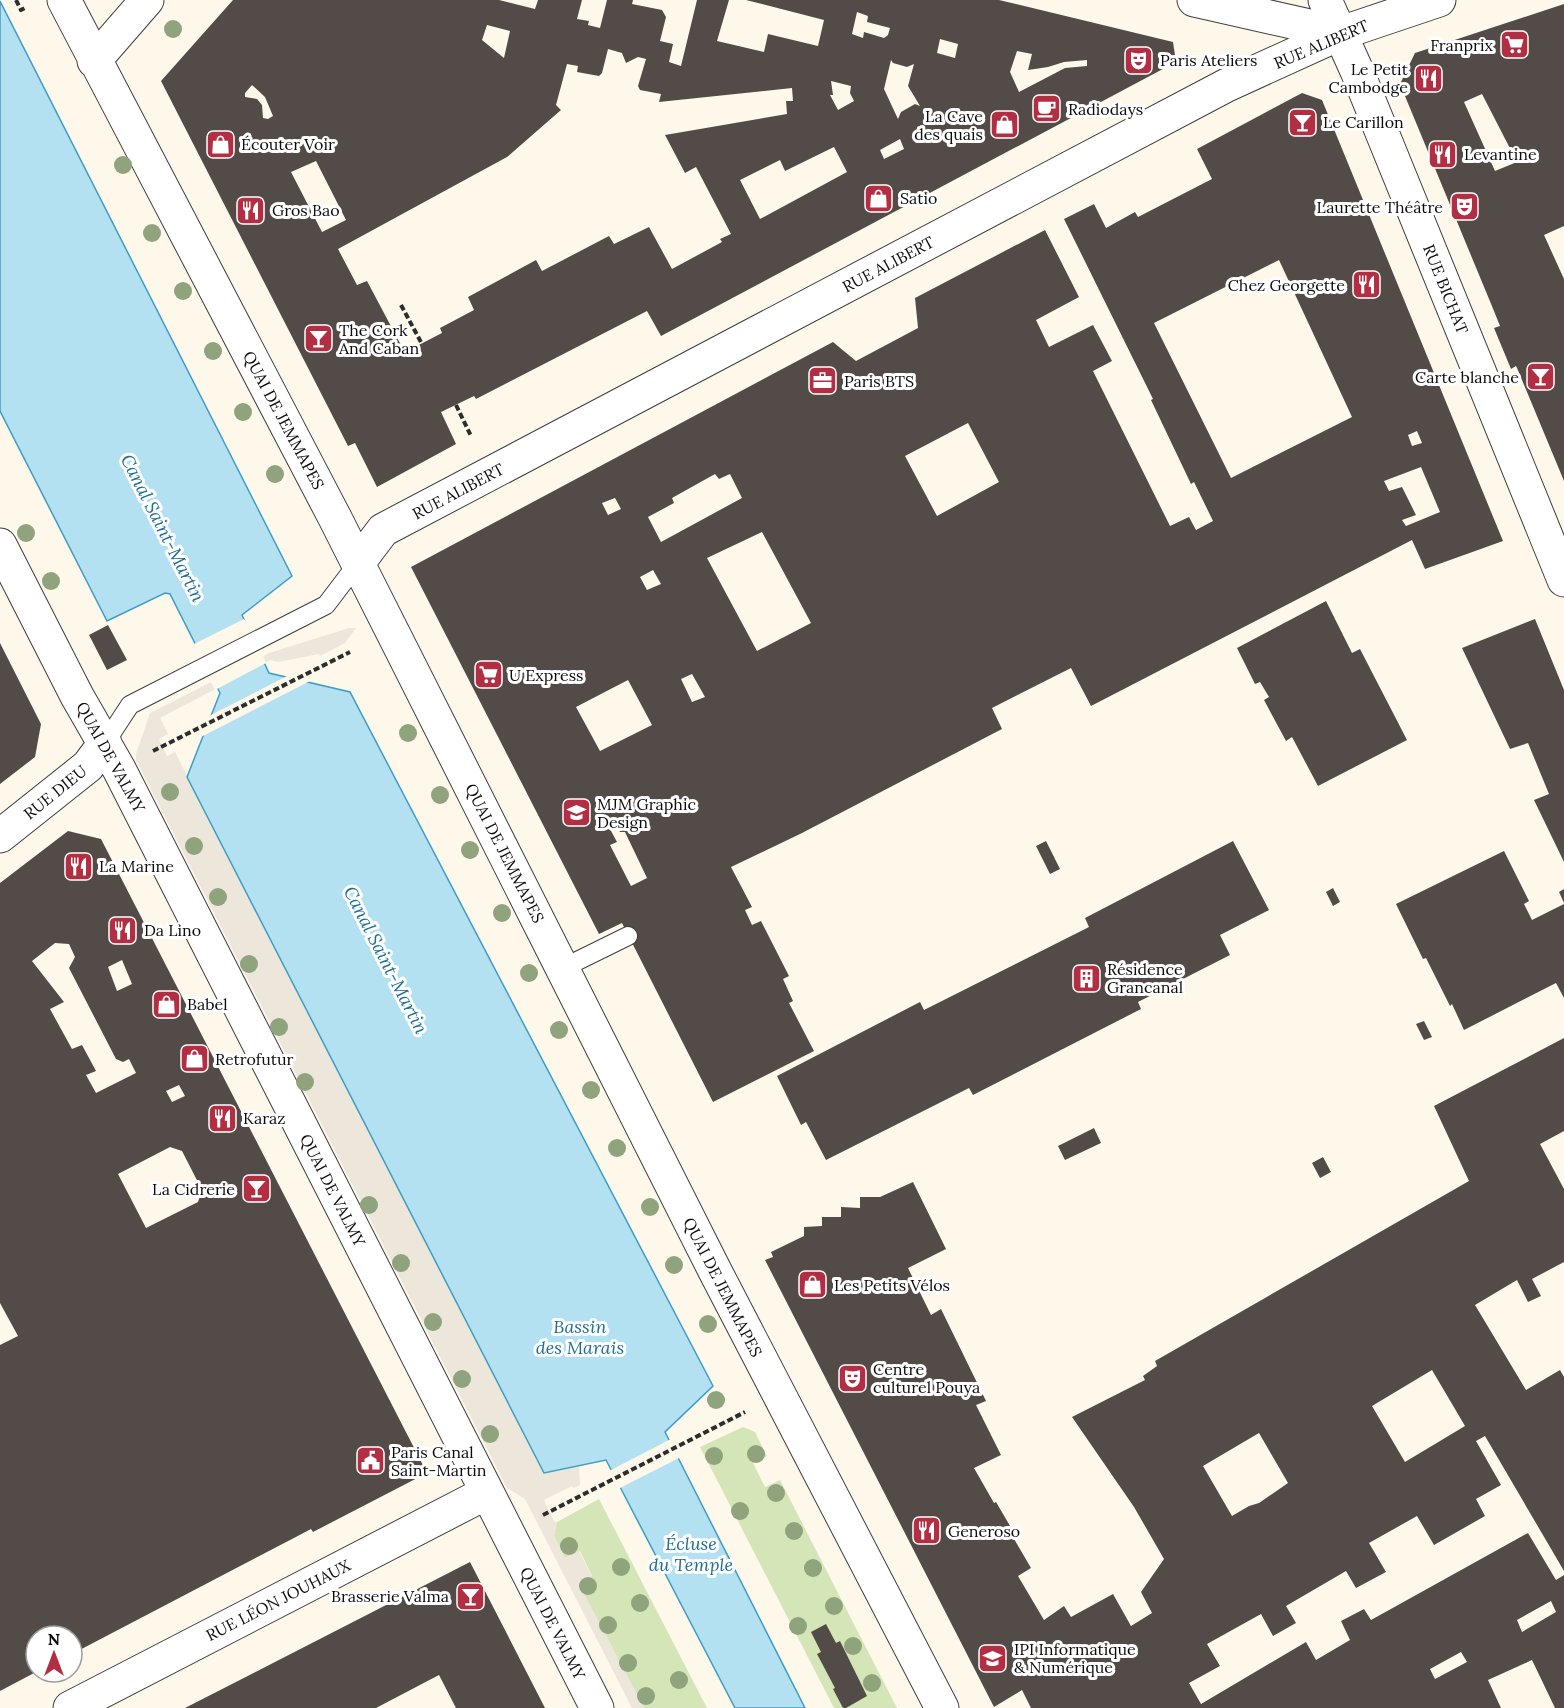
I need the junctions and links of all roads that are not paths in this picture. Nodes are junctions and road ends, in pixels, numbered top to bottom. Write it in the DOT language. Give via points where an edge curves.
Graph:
graph roads {
  1 [pos="64,0"];
  2 [pos="147,0"];
  3 [pos="1194,0"];
  4 [pos="1325,0"];
  5 [pos="1439,0"];
  6 [pos="1341,33"];
  7 [pos="94,61"];
  8 [pos="0,545"];
  9 [pos="358,563"];
  10 [pos="1564,580"];
  11 [pos="105,743"];
  12 [pos="0,836"];
  13 [pos="628,936"];
  14 [pos="563,968"];
  15 [pos="486,1493"];
  16 [pos="70,1708"];
  17 [pos="597,1708"];
  18 [pos="942,1708"];
  1 -- 7 [label="street, QUAI DE JEMMAPES"];
  2 -- 7 [label="street"];
  3 -- 6 [label="street"];
  4 -- 6 [label="street, RUE BICHAT"];
  5 -- 6 [label="street, RUE ALIBERT"];
  6 -- 9 [label="street, RUE ALIBERT" via="1227,85 383,530"];
  6 -- 10 [label="street, RUE BICHAT"];
  7 -- 9 [label="street, QUAI DE JEMMAPES"];
  8 -- 11 [label="street, QUAI DE VALMY"];
  9 -- 11 [label="lane" via="326,605 130,705"];
  9 -- 14 [label="street, QUAI DE JEMMAPES"];
  11 -- 12 [label="street, RUE DIEU" via="88,766"];
  11 -- 15 [label="street, QUAI DE VALMY"];
  13 -- 14 [label="lane"];
  14 -- 18 [label="street, QUAI DE JEMMAPES"];
  15 -- 16 [label="street, RUE LÉON JOUHAUX"];
  15 -- 17 [label="street, QUAI DE VALMY"];
}
